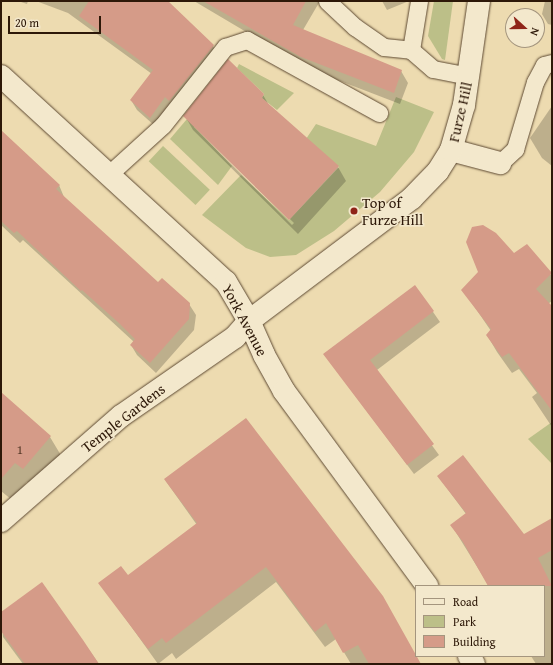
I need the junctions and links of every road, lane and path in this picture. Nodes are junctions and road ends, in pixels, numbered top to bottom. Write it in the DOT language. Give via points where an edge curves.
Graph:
graph roads {
  1 [pos="326,1"];
  2 [pos="419,1"];
  3 [pos="479,1"];
  4 [pos="411,50"];
  5 [pos="552,63"];
  6 [pos="1,76"];
  7 [pos="468,76"];
  8 [pos="379,113"];
  9 [pos="451,150"];
  10 [pos="500,163"];
  11 [pos="108,175"];
  12 [pos="249,321"];
  13 [pos="4,512"];
  14 [pos="426,585"];
  1 -- 4 [label="lane" via="355,28 384,47"];
  2 -- 4 [label="lane"];
  3 -- 7 [label="street, Furze Hill"];
  4 -- 7 [label="lane" via="434,69"];
  5 -- 10 [label="lane" via="544,65 535,82 515,149"];
  6 -- 11 [label="street, York Avenue"];
  7 -- 9 [label="street, Furze Hill" via="464,105"];
  8 -- 11 [label="lane" via="247,40 225,47 163,125"];
  9 -- 10 [label="street"];
  9 -- 12 [label="street, Furze Hill" via="438,171 412,198"];
  11 -- 12 [label="street, York Avenue" via="226,282"];
  12 -- 13 [label="street, Temple Gardens" via="235,337 121,416"];
  12 -- 14 [label="street, York Avenue" via="264,355 288,397 355,484"];
}
